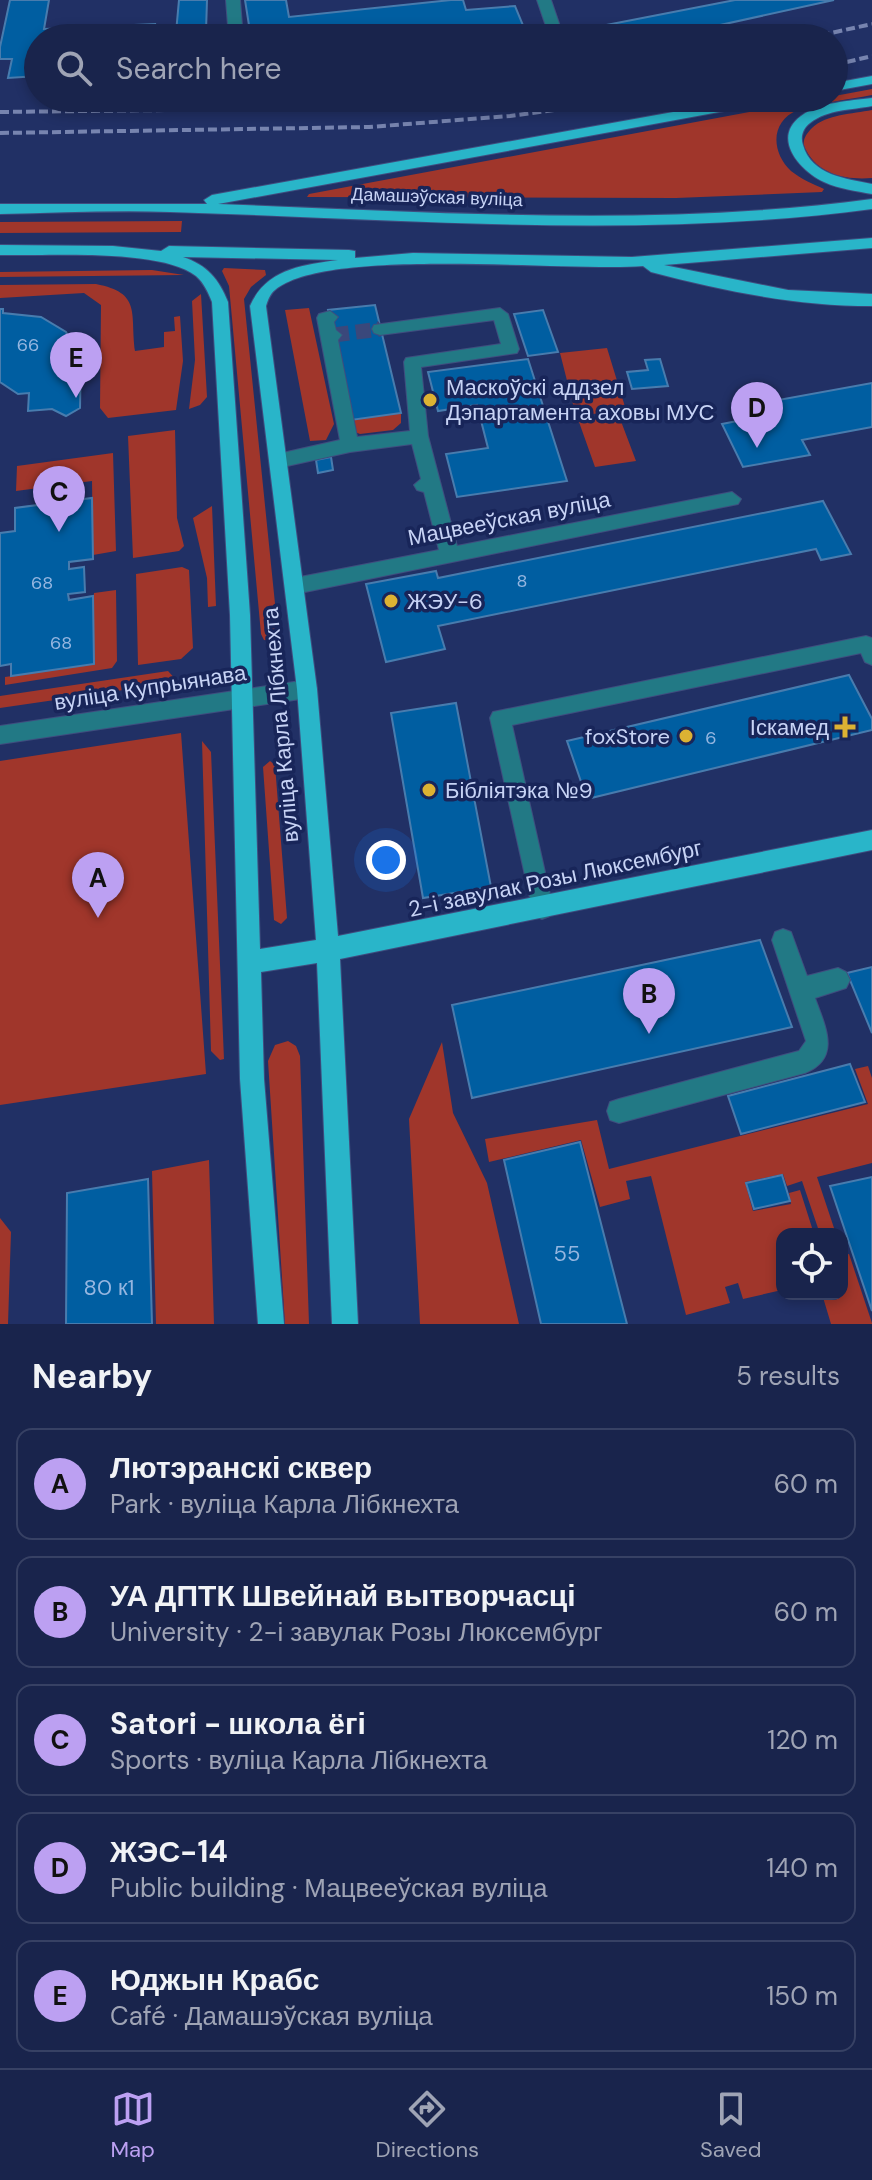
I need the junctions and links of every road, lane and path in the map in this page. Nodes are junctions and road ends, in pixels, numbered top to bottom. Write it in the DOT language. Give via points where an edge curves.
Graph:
graph roads {
  1 [pos="233,0"];
  2 [pos="544,0"];
  3 [pos="235,24"];
  4 [pos="552,24"];
  5 [pos="872,80"];
  6 [pos="848,84"];
  7 [pos="872,102"];
  8 [pos="848,106"];
  9 [pos="699,112"];
  10 [pos="818,112"];
  11 [pos="872,189"];
  12 [pos="872,204"];
  13 [pos="165,207"];
  14 [pos="0,209"];
  15 [pos="872,243"];
  16 [pos="0,250"];
  17 [pos="101,251"];
  18 [pos="426,259"];
  19 [pos="632,262"];
  20 [pos="872,300"];
  21 [pos="380,329"];
  22 [pos="338,367"];
  23 [pos="419,436"];
  24 [pos="350,445"];
  25 [pos="278,461"];
  26 [pos="732,499"];
  27 [pos="450,554"];
  28 [pos="295,586"];
  29 [pos="870,647"];
  30 [pos="307,689"];
  31 [pos="241,696"];
  32 [pos="0,735"];
  33 [pos="872,840"];
  34 [pos="542,908"];
  35 [pos="783,940"];
  36 [pos="328,949"];
  37 [pos="248,963"];
  38 [pos="838,980"];
  39 [pos="802,989"];
  40 [pos="619,1111"];
  41 [pos="271,1324"];
  42 [pos="345,1324"];
  1 -- 3 [label="street"];
  2 -- 4 [label="street"];
  5 -- 6 [label="main road"];
  7 -- 8 [label="main road"];
  9 -- 13 [label="main road"];
  10 -- 11 [label="main road" via="794,132 793,142 809,168 829,179"];
  12 -- 13 [label="main road, Дамашэўская вуліца" via="797,214 578,222"];
  13 -- 14 [label="main road, Дамашэўская вуліца"];
  15 -- 19 [label="main road"];
  16 -- 17 [label="main road"];
  17 -- 18 [label="main road" via="235,250"];
  17 -- 31 [label="main road, вуліца Карла Лібкнехта" via="191,264 209,275 216,287 233,489"];
  18 -- 19 [label="main road"];
  18 -- 25 [label="main road, вуліца Карла Лібкнехта" via="295,275 263,294 258,306"];
  19 -- 20 [label="main road" via="801,296"];
  21 -- 23 [label="street" via="500,314 511,349 412,362"];
  22 -- 24 [label="street"];
  23 -- 24 [label="street"];
  23 -- 27 [label="street" via="427,485"];
  24 -- 25 [label="street"];
  25 -- 28 [label="main road, вуліца Карла Лібкнехта"];
  26 -- 27 [label="street, Мацвееўская вуліца"];
  27 -- 28 [label="street, Мацвееўская вуліца"];
  28 -- 30 [label="main road, вуліца Карла Лібкнехта"];
  29 -- 34 [label="street" via="500,718"];
  30 -- 31 [label="street, вуліца Купрыянава"];
  30 -- 36 [label="main road, вуліца Карла Лібкнехта"];
  31 -- 32 [label="street, вуліца Купрыянава"];
  31 -- 37 [label="main road, вуліца Карла Лібкнехта"];
  33 -- 34 [label="main road, 2-і завулак Розы Люксембург"];
  34 -- 36 [label="main road, 2-і завулак Розы Люксембург"];
  35 -- 39 [label="street"];
  36 -- 37 [label="main road, 2-і завулак Розы Люксембург"];
  36 -- 42 [label="main road, вуліца Карла Лібкнехта"];
  37 -- 41 [label="main road, вуліца Карла Лібкнехта"];
  38 -- 39 [label="street"];
  39 -- 40 [label="street" via="818,1041 805,1061"];
}
